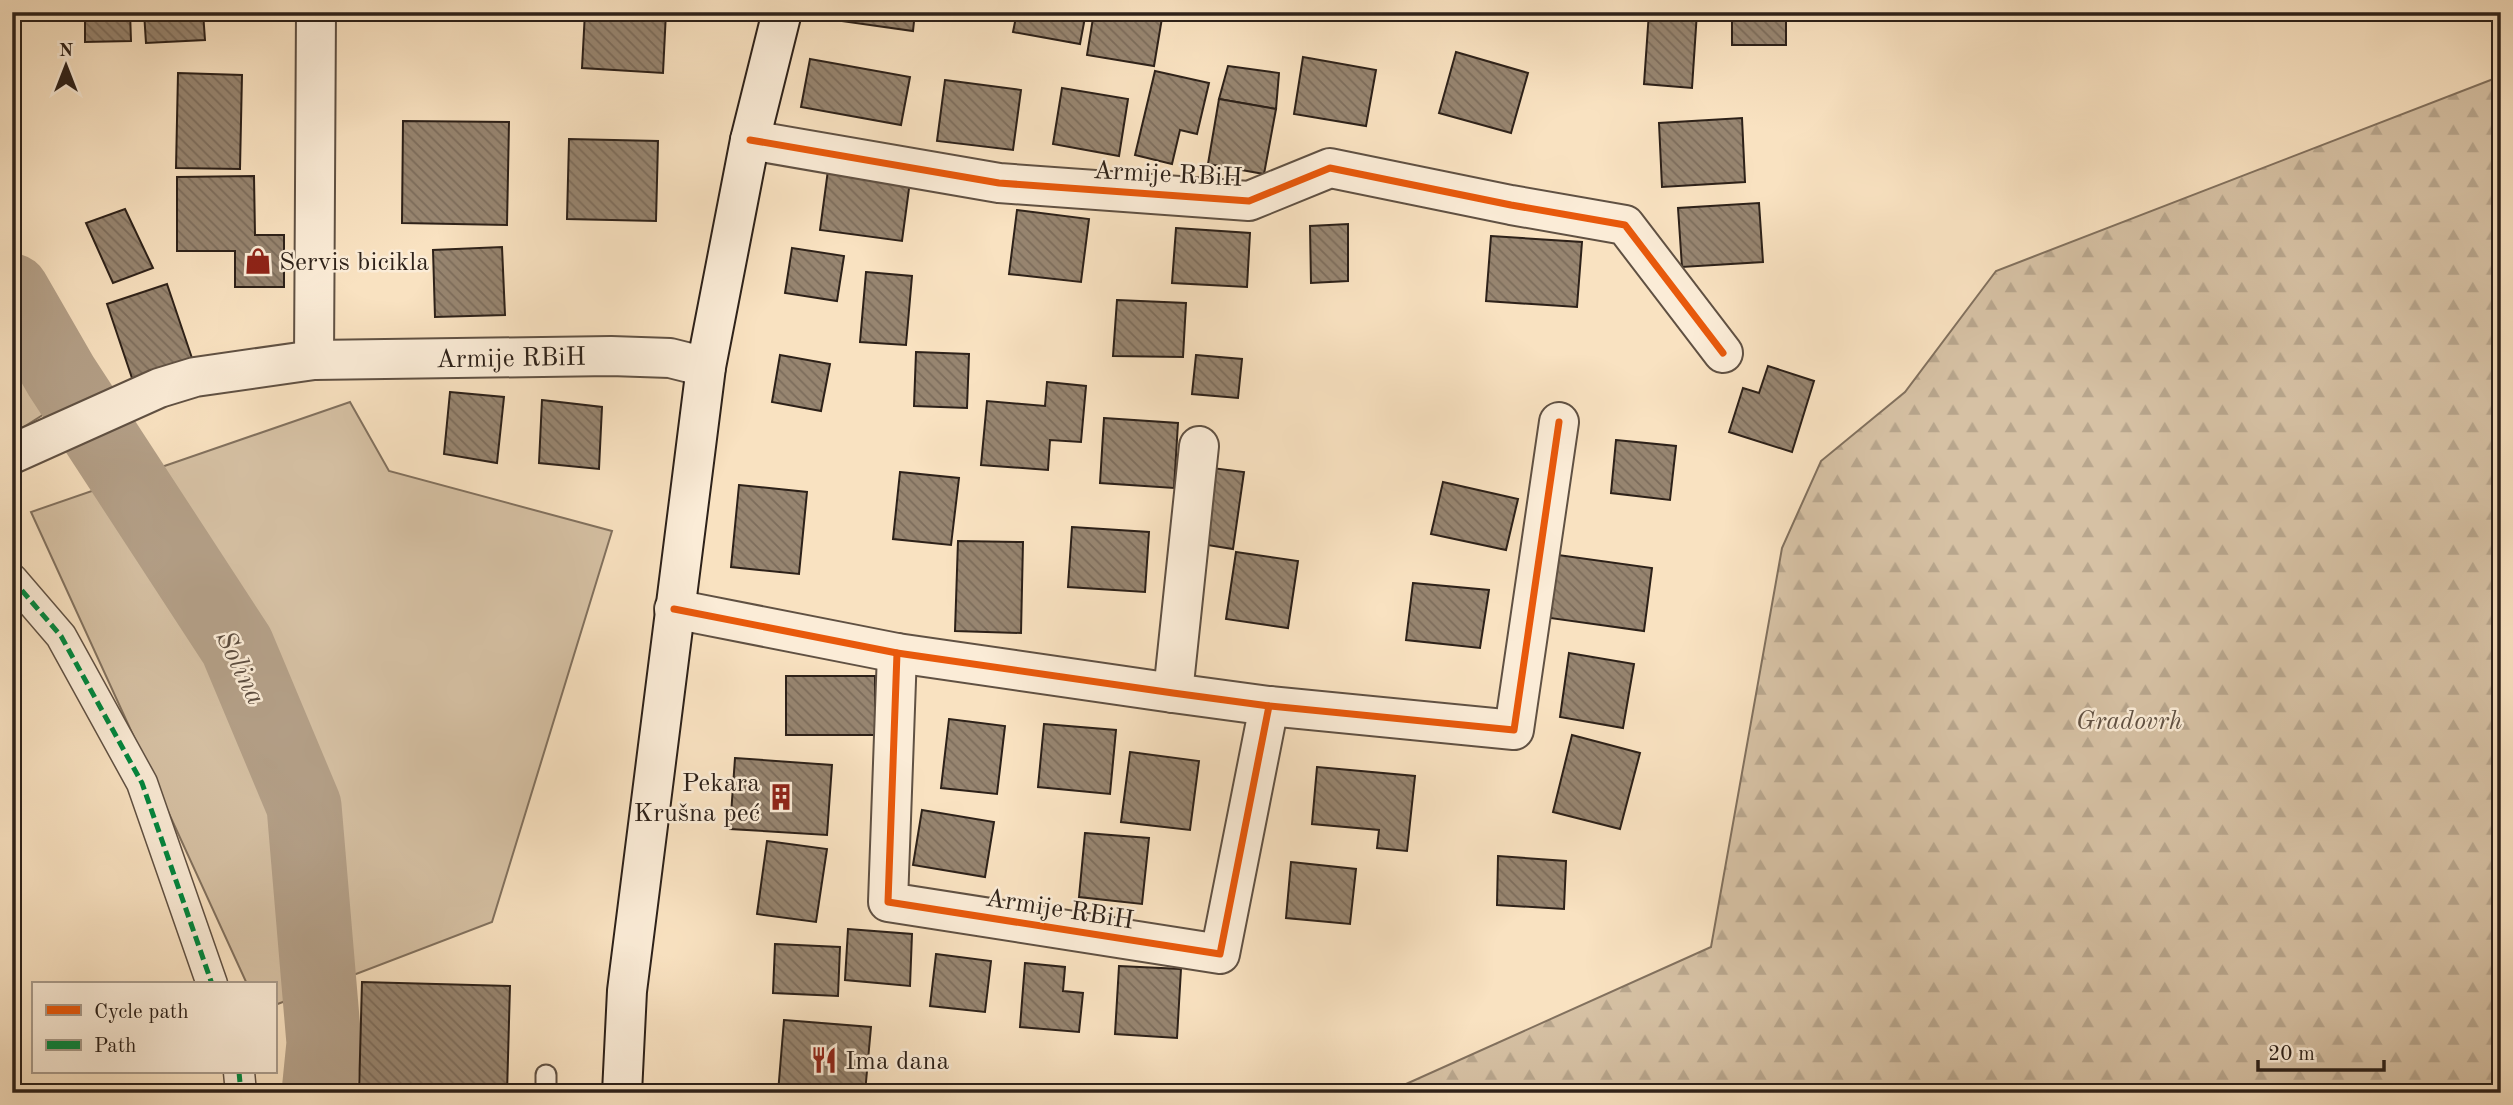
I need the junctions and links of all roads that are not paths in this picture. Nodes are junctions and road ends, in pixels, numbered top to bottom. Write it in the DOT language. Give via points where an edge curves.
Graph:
graph roads {
  1 [pos="316,12"];
  2 [pos="782,12"];
  3 [pos="750,140"];
  4 [pos="1723,353"];
  5 [pos="314,360"];
  6 [pos="706,367"];
  7 [pos="1559,422"];
  8 [pos="1199,446"];
  9 [pos="12,454"];
  10 [pos="12,579"];
  11 [pos="674,609"];
  12 [pos="897,653"];
  13 [pos="1173,693"];
  14 [pos="1269,706"];
  15 [pos="211,982"];
  16 [pos="239,1074"];
  17 [pos="241,1093"];
  18 [pos="622,1093"];
  1 -- 5 [label="street"];
  2 -- 3 [label="street"];
  3 -- 4 [label="street, Armije RBiH" via="999,183 1249,201 1329,168 1625,225"];
  3 -- 6 [label="street"];
  5 -- 6 [label="street, Armije RBiH" via="611,356 670,358"];
  5 -- 9 [label="street, Armije RBiH" via="195,377 159,388"];
  6 -- 11 [label="street"];
  7 -- 14 [label="street" via="1514,730"];
  8 -- 13 [label="street"];
  10 -- 15 [label="street" via="61,636 142,783"];
  11 -- 12 [label="street"];
  11 -- 18 [label="street" via="627,990"];
  12 -- 13 [label="street"];
  12 -- 14 [label="street, Armije RBiH" via="888,902 1220,954"];
  13 -- 14 [label="street"];
  16 -- 17 [label="street"];
}
